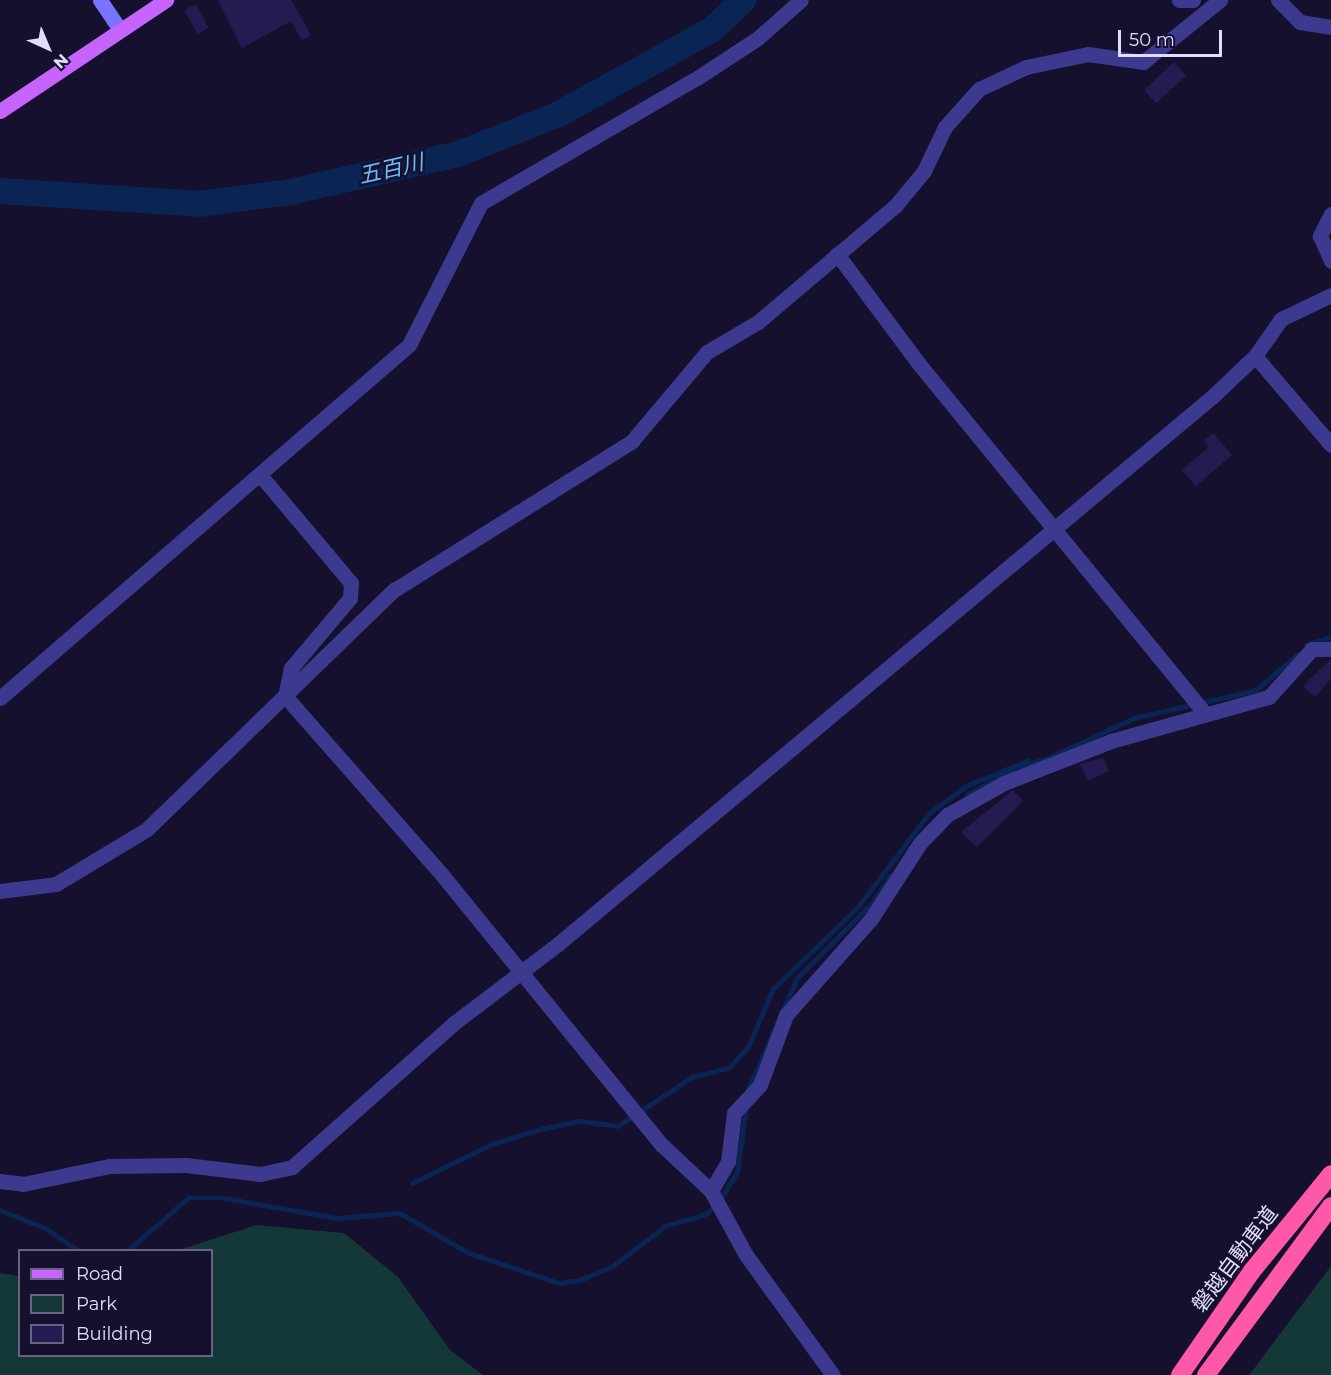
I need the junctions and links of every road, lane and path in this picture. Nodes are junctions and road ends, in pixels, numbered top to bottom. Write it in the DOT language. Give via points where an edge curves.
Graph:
graph roads {
  1 [pos="100,0"];
  2 [pos="166,0"];
  3 [pos="801,0"];
  4 [pos="1179,0"];
  5 [pos="1193,0"];
  6 [pos="1220,0"];
  7 [pos="1278,0"];
  8 [pos="1331,27"];
  9 [pos="120,30"];
  10 [pos="0,111"];
  11 [pos="1331,214"];
  12 [pos="837,254"];
  13 [pos="1331,261"];
  14 [pos="1331,295"];
  15 [pos="1255,356"];
  16 [pos="1331,445"];
  17 [pos="261,476"];
  18 [pos="1055,525"];
  19 [pos="1331,649"];
  20 [pos="285,696"];
  21 [pos="0,698"];
  22 [pos="1205,714"];
  23 [pos="0,891"];
  24 [pos="521,970"];
  25 [pos="1331,1174"];
  26 [pos="0,1181"];
  27 [pos="711,1191"];
  28 [pos="1331,1206"];
  29 [pos="1201,1343"];
  30 [pos="828,1372"];
  31 [pos="1174,1375"];
  32 [pos="1180,1375"];
  33 [pos="1206,1375"];
  1 -- 9 [label="street"];
  2 -- 9 [label="main road"];
  3 -- 17 [label="street" via="758,38 697,78 478,206 410,345"];
  4 -- 5 [label="street"];
  6 -- 12 [label="street" via="1143,62 1088,54 1026,67 990,82 945,127 924,171 896,205"];
  7 -- 8 [label="street" via="1300,22"];
  9 -- 10 [label="main road"];
  11 -- 13 [label="street" via="1320,236"];
  12 -- 18 [label="street" via="919,364"];
  12 -- 20 [label="street" via="758,322 707,352 632,441 394,590"];
  14 -- 15 [label="street" via="1281,319"];
  15 -- 16 [label="street"];
  15 -- 18 [label="street"];
  17 -- 20 [label="street" via="351,583 350,598 291,668"];
  17 -- 21 [label="street"];
  18 -- 22 [label="street"];
  18 -- 24 [label="street" via="558,944"];
  19 -- 22 [label="street" via="1312,649 1269,697"];
  20 -- 23 [label="street" via="139,835 45,888"];
  20 -- 24 [label="street"];
  22 -- 27 [label="street" via="1150,727 1004,783 936,826 871,919 786,1015 760,1085 734,1113 728,1162"];
  24 -- 26 [label="street" via="282,1172 119,1166 24,1184"];
  24 -- 27 [label="street" via="662,1145"];
  25 -- 29 [label="highway, 磐越自動車道"];
  27 -- 30 [label="street" via="746,1256"];
  28 -- 33 [label="highway, 磐越自動車道"];
  29 -- 31 [label="highway"];
  29 -- 32 [label="highway, 磐越自動車道"];
}
